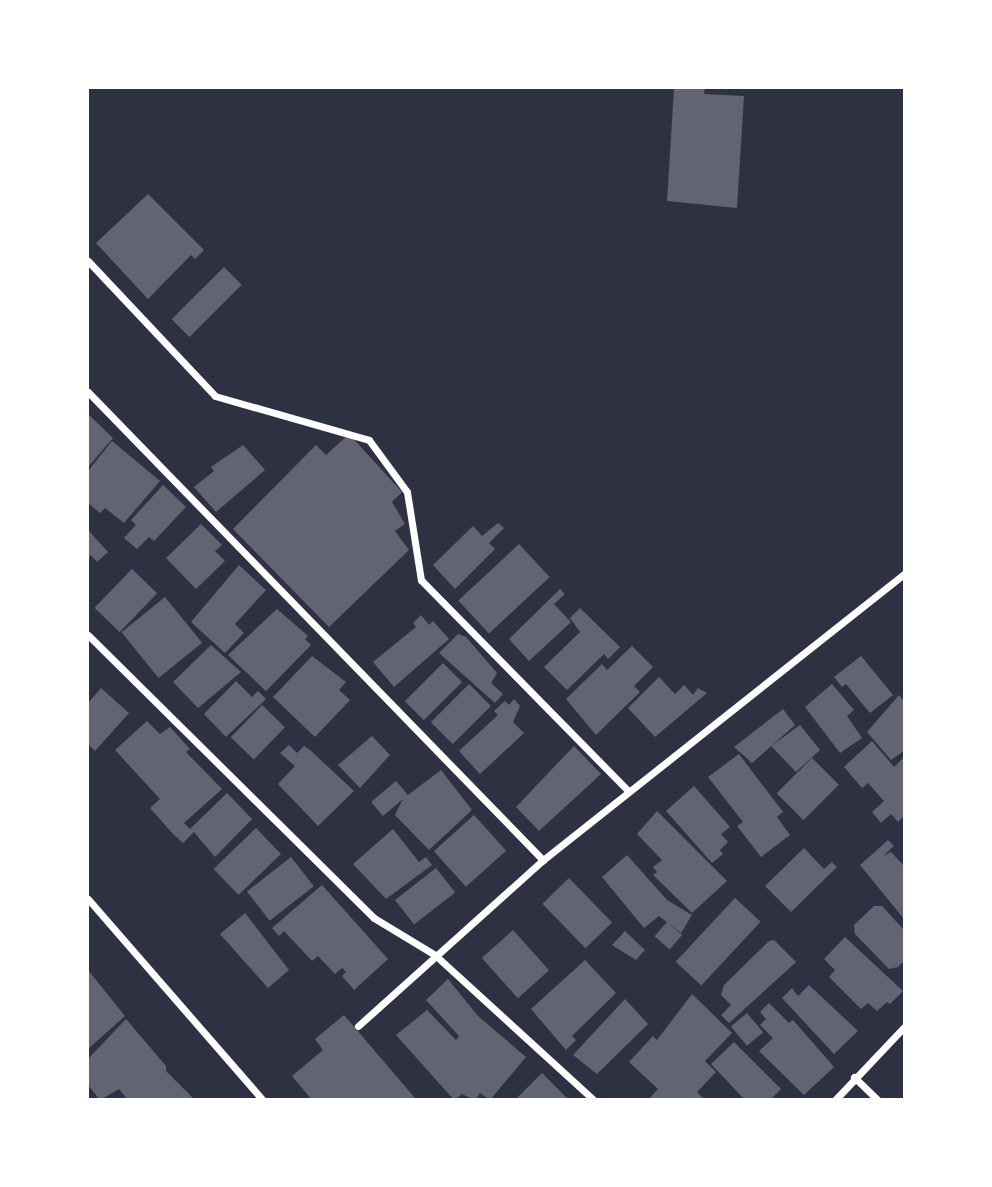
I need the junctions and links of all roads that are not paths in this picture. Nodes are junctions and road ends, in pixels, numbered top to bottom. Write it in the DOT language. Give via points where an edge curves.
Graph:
graph roads {
  1 [pos="88,261"];
  2 [pos="88,392"];
  3 [pos="905,574"];
  4 [pos="88,635"];
  5 [pos="628,791"];
  6 [pos="543,860"];
  7 [pos="88,899"];
  8 [pos="435,955"];
  9 [pos="358,1026"];
  10 [pos="905,1027"];
  11 [pos="854,1077"];
  12 [pos="263,1100"];
  13 [pos="594,1100"];
  14 [pos="835,1100"];
  15 [pos="878,1100"];
  1 -- 5 [label="street" via="215,396 369,440 407,492 421,580"];
  2 -- 6 [label="street"];
  3 -- 5 [label="street"];
  4 -- 8 [label="street" via="374,918"];
  5 -- 6 [label="street"];
  6 -- 8 [label="street"];
  7 -- 12 [label="street"];
  8 -- 9 [label="street"];
  8 -- 13 [label="street"];
  10 -- 11 [label="street"];
  11 -- 14 [label="street"];
  11 -- 15 [label="street"];
}
